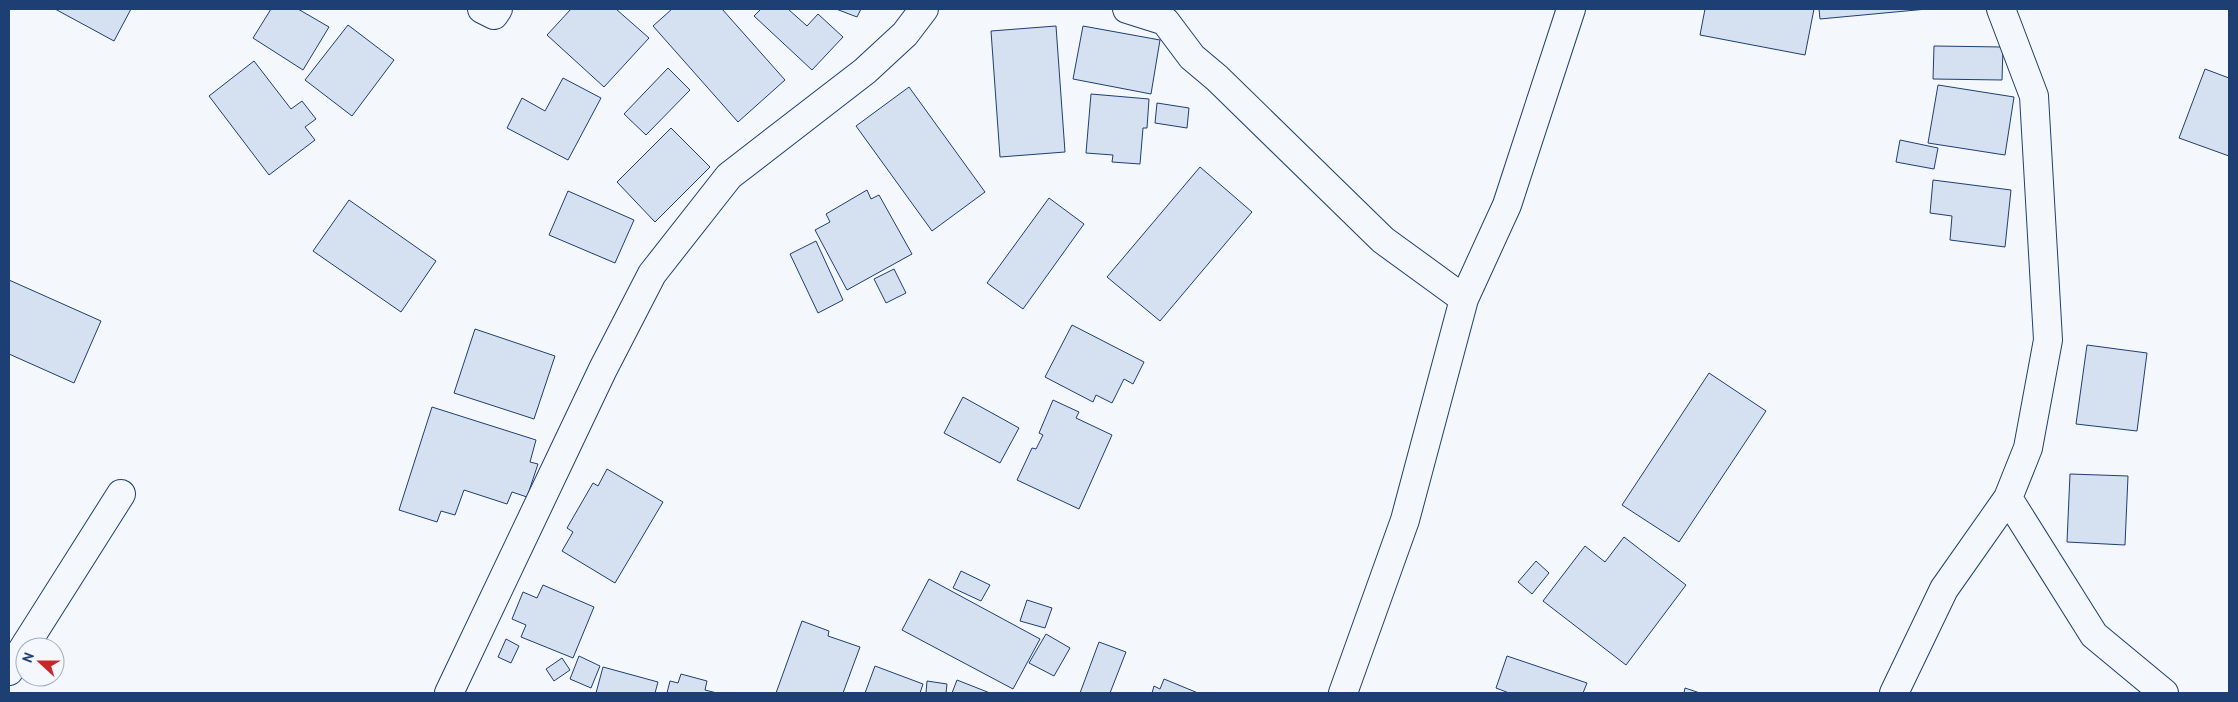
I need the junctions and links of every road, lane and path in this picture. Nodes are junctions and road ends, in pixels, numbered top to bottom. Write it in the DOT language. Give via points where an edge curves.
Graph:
graph roads {
  1 [pos="482,9"];
  2 [pos="498,9"];
  3 [pos="924,9"];
  4 [pos="1127,9"];
  5 [pos="1571,9"];
  6 [pos="2001,9"];
  7 [pos="1464,299"];
  8 [pos="121,494"];
  9 [pos="2008,498"];
  10 [pos="9,671"];
  11 [pos="449,693"];
  12 [pos="1343,693"];
  13 [pos="1894,693"];
  14 [pos="2164,693"];
  1 -- 2 [label="street" via="494,15"];
  3 -- 11 [label="street" via="904,34 865,71 729,176 652,274 603,369"];
  4 -- 7 [label="street" via="1165,20 1192,57 1383,240"];
  5 -- 7 [label="street" via="1506,205"];
  6 -- 9 [label="street" via="2034,96 2048,340 2028,448"];
  7 -- 12 [label="street" via="1405,520"];
  8 -- 10 [label="street"];
  9 -- 13 [label="street" via="1944,589"];
  9 -- 14 [label="street" via="2094,634"];
}
